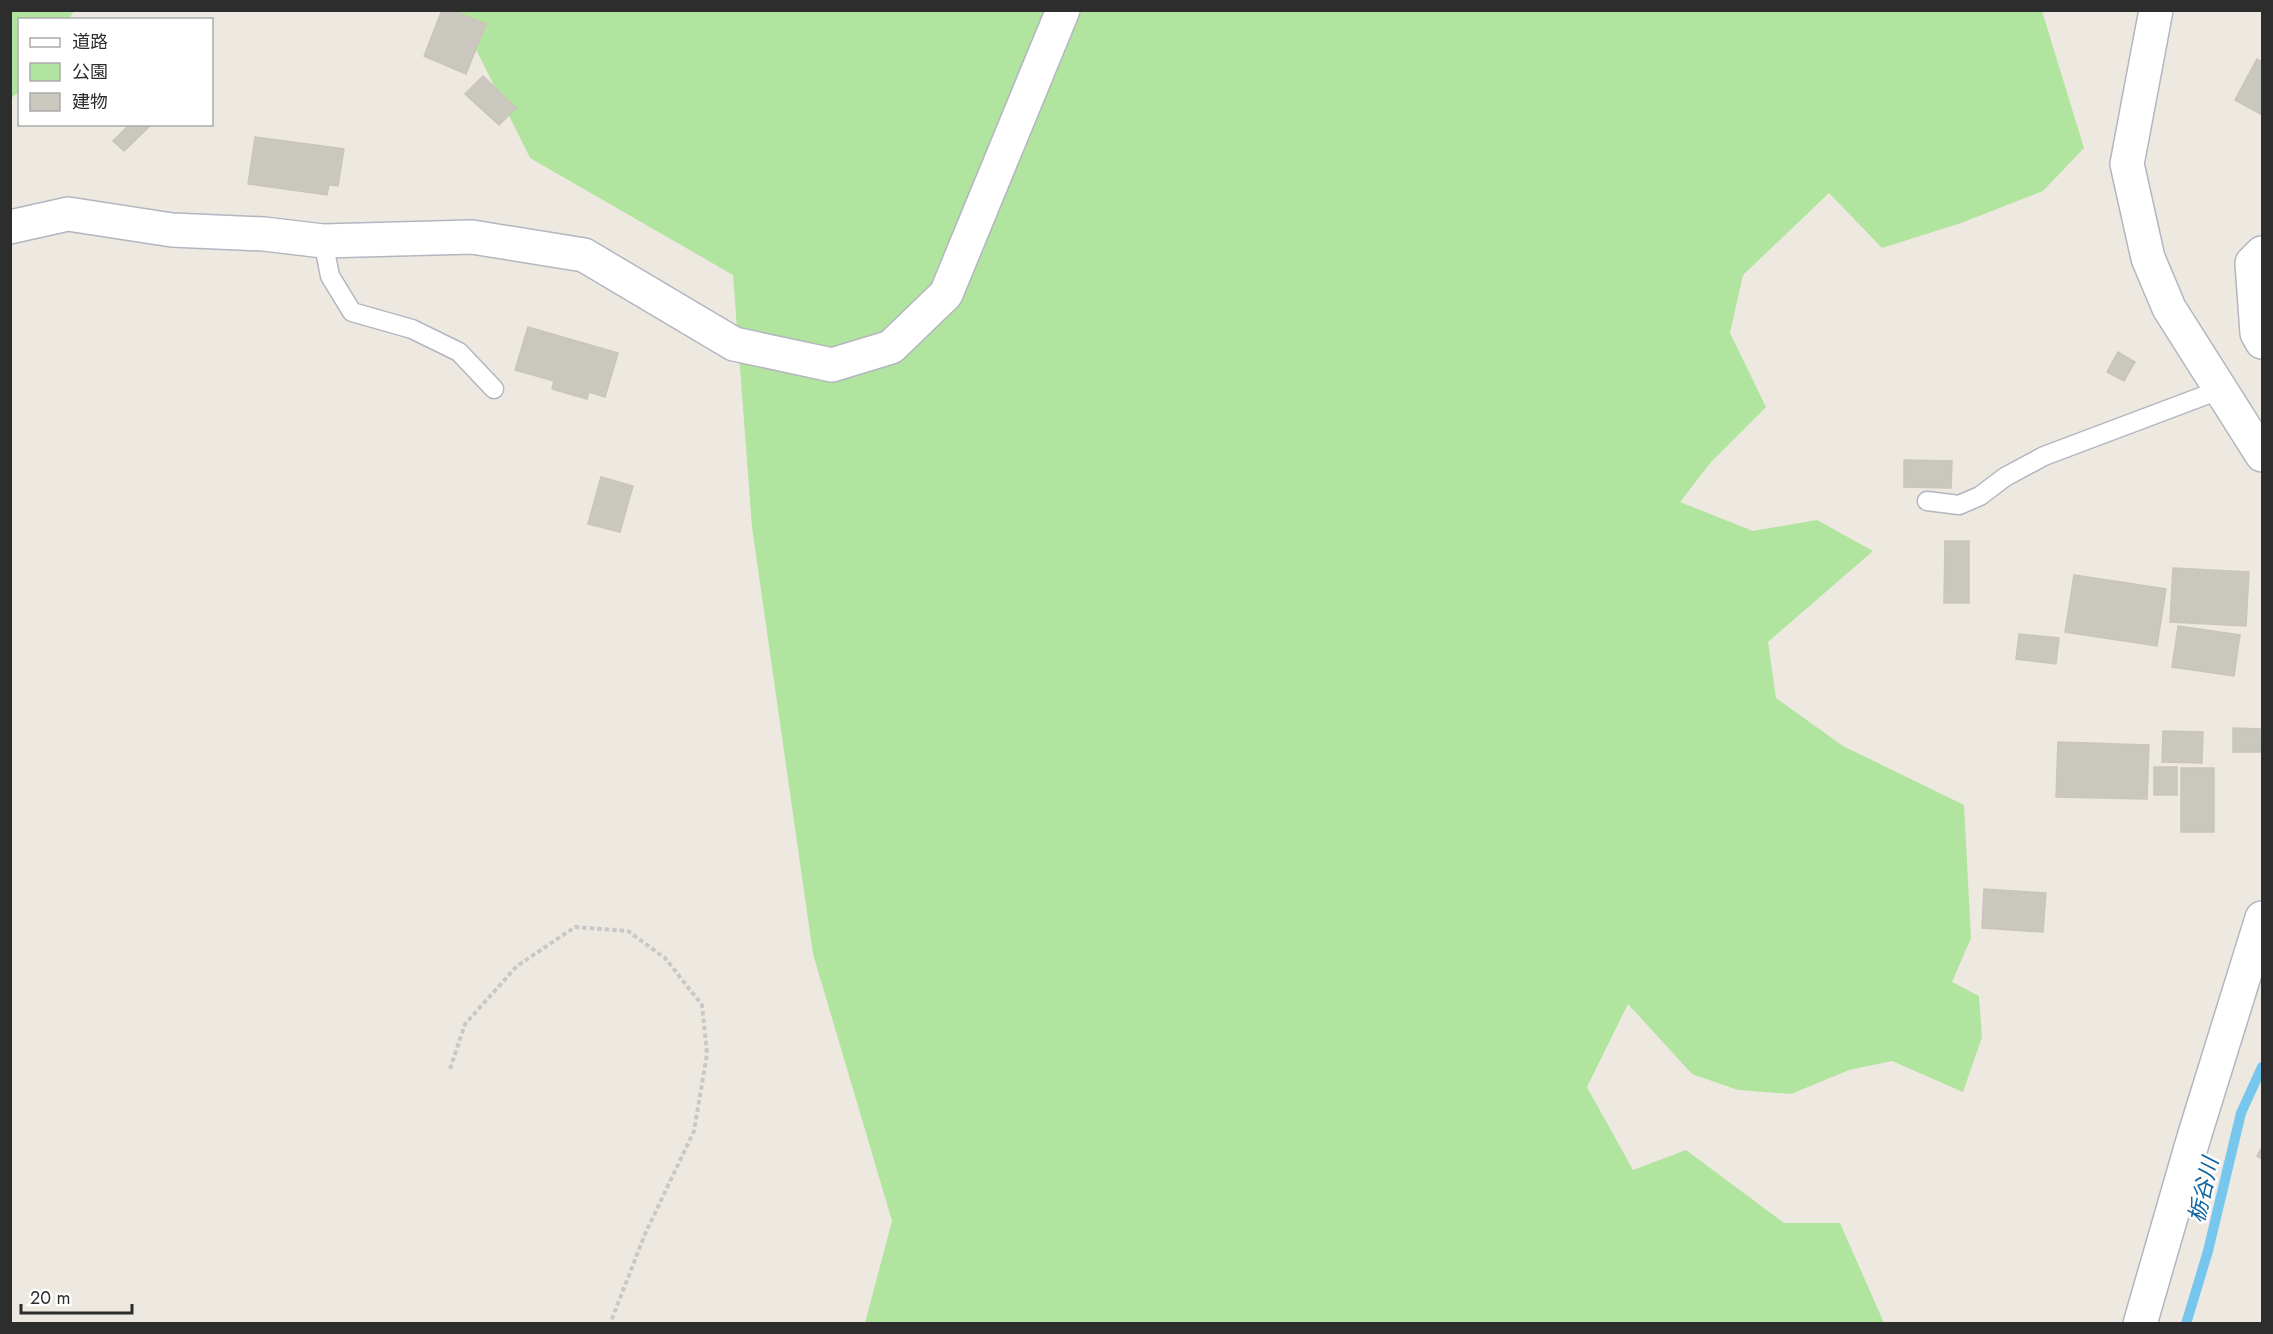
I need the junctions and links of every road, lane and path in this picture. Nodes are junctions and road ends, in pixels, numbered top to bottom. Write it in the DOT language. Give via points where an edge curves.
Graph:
graph roads {
  1 [pos="1063,10"];
  2 [pos="2156,10"];
  3 [pos="10,227"];
  4 [pos="323,241"];
  5 [pos="2262,253"];
  6 [pos="2262,342"];
  7 [pos="494,389"];
  8 [pos="2222,389"];
  9 [pos="2262,455"];
  10 [pos="1927,501"];
  11 [pos="2262,918"];
  12 [pos="450,1069"];
  13 [pos="610,1323"];
  14 [pos="2140,1323"];
  1 -- 4 [label="street" via="946,294 891,347 832,365 734,344 584,255 472,237"];
  2 -- 8 [label="street" via="2127,164 2148,258 2169,308"];
  3 -- 4 [label="street" via="68,214 172,230"];
  4 -- 7 [label="lane" via="330,276 352,312 412,329 459,352"];
  5 -- 6 [label="street" via="2252,263 2257,333"];
  8 -- 9 [label="street"];
  8 -- 10 [label="lane" via="2044,456 1959,505"];
  11 -- 14 [label="street"];
  12 -- 13 [label="path" via="465,1024 518,966 575,927 628,932 665,958 702,1005 707,1054 694,1131 645,1234"];
}
